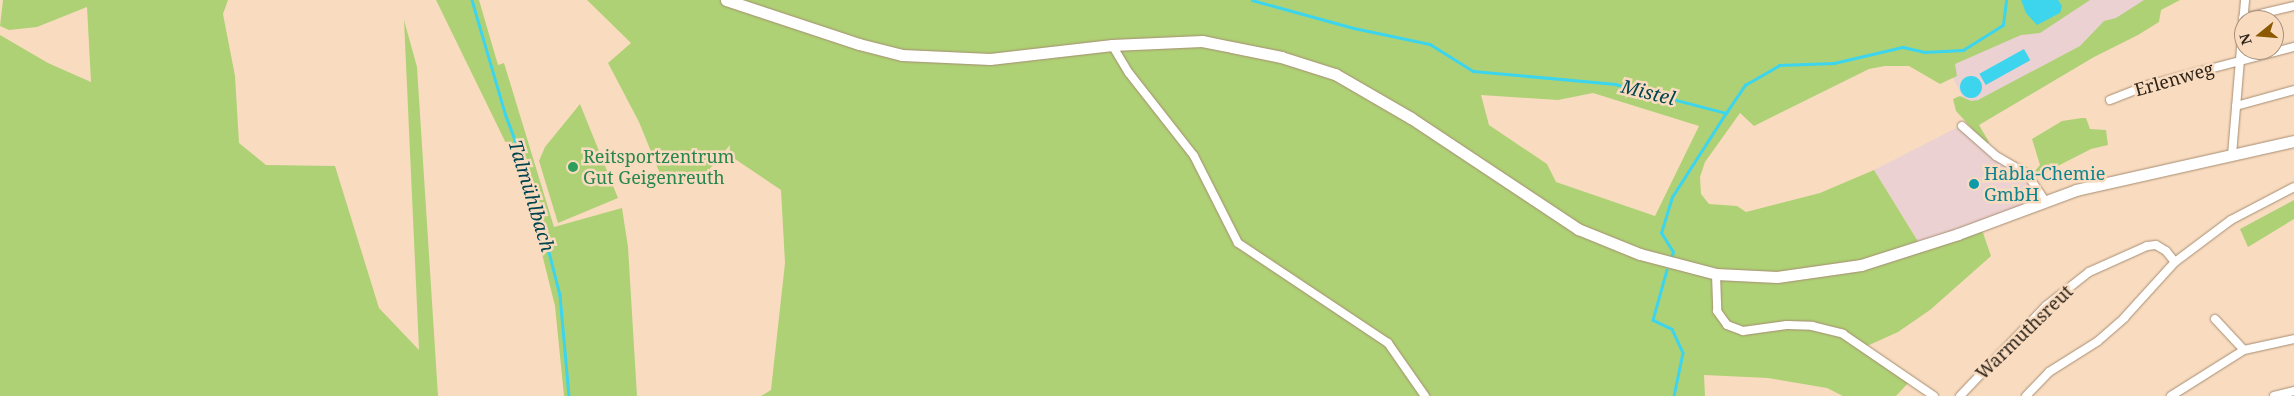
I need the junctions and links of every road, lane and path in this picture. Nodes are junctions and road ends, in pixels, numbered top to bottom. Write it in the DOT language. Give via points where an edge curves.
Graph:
graph roads {
  1 [pos="726,0"];
  2 [pos="2294,6"];
  3 [pos="2277,10"];
  4 [pos="1112,45"];
  5 [pos="2294,47"];
  6 [pos="2239,62"];
  7 [pos="2294,90"];
  8 [pos="2110,100"];
  9 [pos="2236,106"];
  10 [pos="1962,126"];
  11 [pos="2294,141"];
  12 [pos="2232,155"];
  13 [pos="2294,187"];
  14 [pos="2044,199"];
  15 [pos="2175,262"];
  16 [pos="1716,274"];
  17 [pos="2215,319"];
  18 [pos="2294,339"];
  19 [pos="2244,350"];
  20 [pos="2294,391"];
  21 [pos="1425,396"];
  22 [pos="1934,396"];
  23 [pos="1960,396"];
  24 [pos="2026,396"];
  25 [pos="2171,396"];
  26 [pos="2274,396"];
  1 -- 4 [label="main road" via="859,44 902,54 990,59"];
  2 -- 3 [label="street"];
  4 -- 16 [label="main road" via="1202,41 1281,57 1335,74 1411,118 1578,228 1640,254"];
  4 -- 21 [label="street" via="1194,156 1238,243 1388,343"];
  5 -- 6 [label="street, Erlenweg"];
  6 -- 8 [label="street, Erlenweg" via="2148,85"];
  6 -- 9 [label="street"];
  7 -- 9 [label="street"];
  9 -- 12 [label="street"];
  10 -- 14 [label="street" via="1996,156 2027,174"];
  11 -- 12 [label="main road"];
  12 -- 14 [label="main road" via="2115,179"];
  13 -- 15 [label="street" via="2231,220"];
  14 -- 16 [label="main road" via="1958,234 1861,265 1777,277"];
  15 -- 23 [label="street, Warmuthsreut" via="2156,245 2147,246 2089,272 2046,306"];
  15 -- 24 [label="street" via="2124,318 2098,341 2049,372"];
  16 -- 22 [label="street" via="1717,311 1734,329 1743,331 1787,325 1828,329 1861,344"];
  17 -- 19 [label="street"];
  18 -- 19 [label="street"];
  19 -- 25 [label="street"];
  20 -- 26 [label="street"];
}
